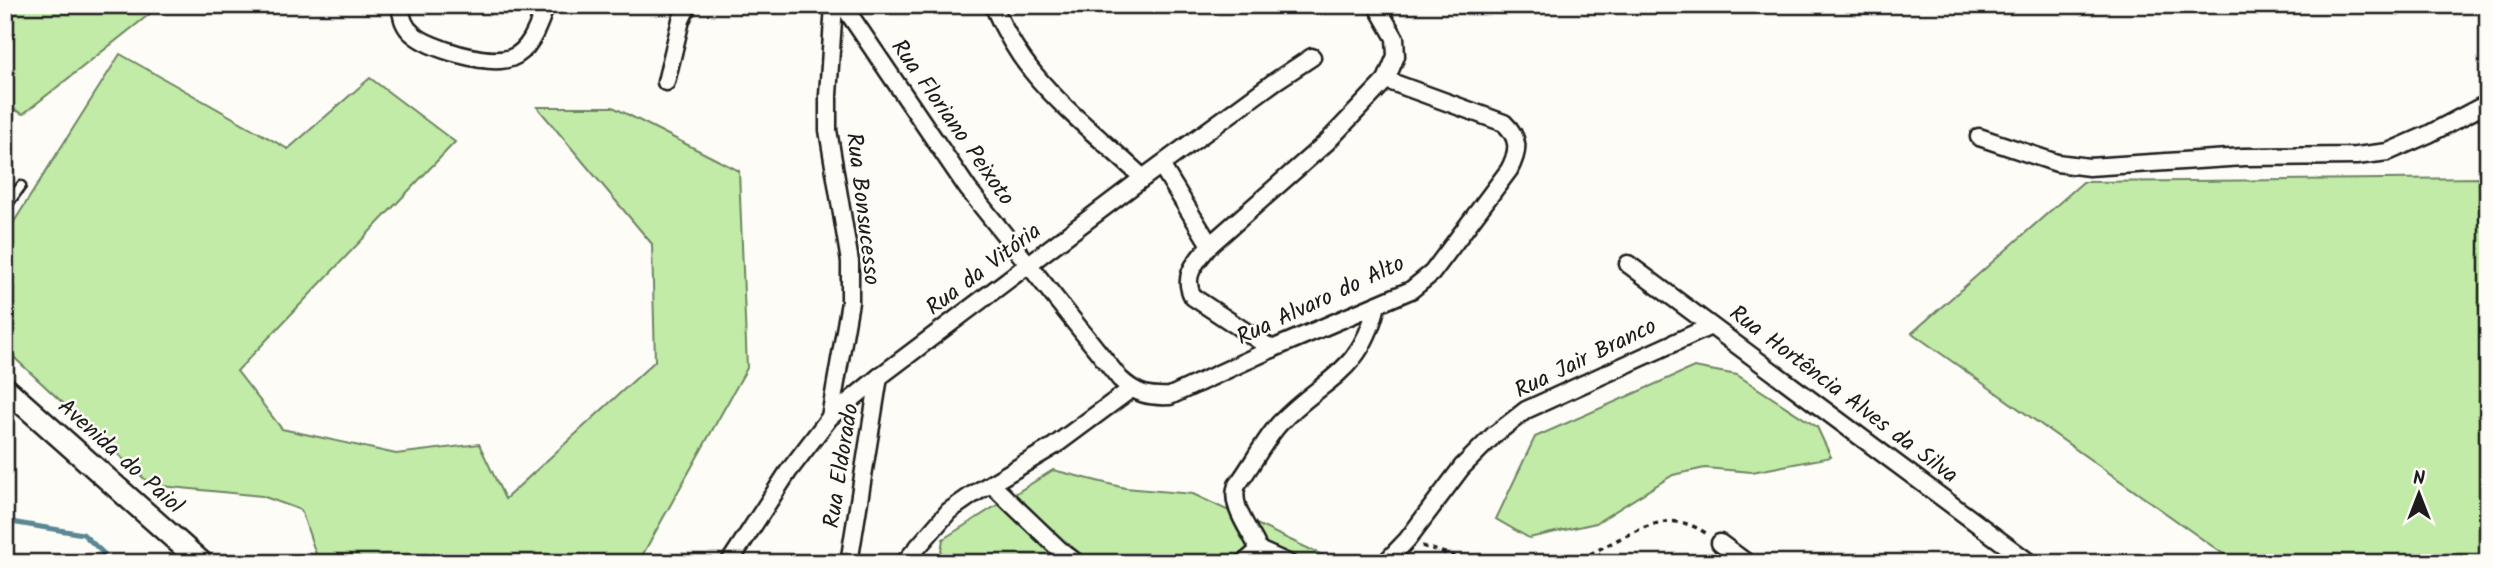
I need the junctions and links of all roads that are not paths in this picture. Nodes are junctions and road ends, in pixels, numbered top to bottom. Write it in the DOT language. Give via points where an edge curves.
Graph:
graph roads {
  1 [pos="400,5"];
  2 [pos="547,5"];
  3 [pos="688,5"];
  4 [pos="834,5"];
  5 [pos="843,5"];
  6 [pos="993,5"];
  7 [pos="1376,5"];
  8 [pos="1312,57"];
  9 [pos="1386,80"];
  10 [pos="666,82"];
  11 [pos="2488,103"];
  12 [pos="1979,137"];
  13 [pos="1161,165"];
  14 [pos="1143,178"];
  15 [pos="21,186"];
  16 [pos="5,208"];
  17 [pos="1210,245"];
  18 [pos="1628,264"];
  19 [pos="1028,265"];
  20 [pos="1377,305"];
  21 [pos="1711,326"];
  22 [pos="1272,349"];
  23 [pos="879,377"];
  24 [pos="5,388"];
  25 [pos="1131,389"];
  26 [pos="830,417"];
  27 [pos="991,484"];
  28 [pos="1720,543"];
  29 [pos="1259,550"];
  30 [pos="202,563"];
  31 [pos="729,563"];
  32 [pos="849,563"];
  33 [pos="904,563"];
  34 [pos="1077,563"];
  35 [pos="1244,563"];
  36 [pos="1288,563"];
  37 [pos="1385,563"];
  38 [pos="1747,563"];
  39 [pos="2030,563"];
  1 -- 2 [label="street" via="403,23 413,35 459,54 496,60 523,51"];
  3 -- 10 [label="street"];
  4 -- 26 [label="street, Rua Bonsucesso" via="828,130 850,262 850,302"];
  5 -- 19 [label="street, Rua Floriano Peixoto" via="968,189"];
  6 -- 14 [label="street" via="1031,70"];
  7 -- 9 [label="street" via="1395,38 1396,56"];
  8 -- 13 [label="street, Rua da Vitória"];
  9 -- 17 [label="street" via="1327,142"];
  9 -- 20 [label="street, Rua Alvaro do Alto" via="1504,122 1518,142 1509,170 1432,272 1411,290"];
  11 -- 12 [label="street" via="2388,152 2356,156 2244,157 2089,167 2057,163"];
  13 -- 14 [label="street, Rua da Vitória"];
  13 -- 17 [label="street"];
  14 -- 19 [label="street, Rua da Vitória"];
  15 -- 16 [label="lane"];
  17 -- 22 [label="street" via="1191,268 1193,297"];
  18 -- 21 [label="street, Rua Hortência Alves da Silva"];
  19 -- 23 [label="street, Rua da Vitória"];
  19 -- 25 [label="street"];
  20 -- 22 [label="street, Rua Alvaro do Alto"];
  20 -- 29 [label="street" via="1372,327 1357,355 1277,426 1237,485 1234,499"];
  21 -- 37 [label="street, Rua Jair Branco" via="1527,410 1462,467"];
  21 -- 39 [label="street, Rua Hortência Alves da Silva"];
  22 -- 25 [label="street, Rua Alvaro do Alto" via="1170,396 1152,397"];
  23 -- 26 [label="street, Rua da Vitória"];
  23 -- 32 [label="street, Rua Eldorado"];
  24 -- 30 [label="street, Avenida do Paiol"];
  25 -- 27 [label="street" via="1055,446"];
  26 -- 31 [label="street, Rua da Vitória"];
  27 -- 33 [label="street" via="949,511"];
  27 -- 34 [label="street"];
  28 -- 38 [label="street"];
  29 -- 35 [label="street"];
  29 -- 36 [label="street"];
}
